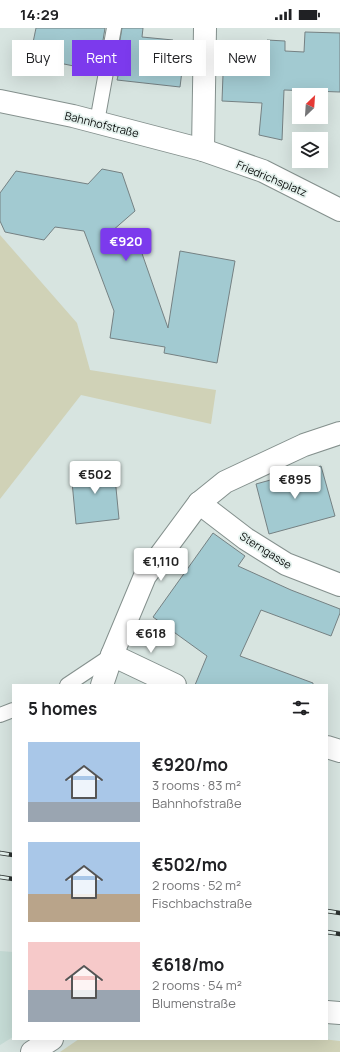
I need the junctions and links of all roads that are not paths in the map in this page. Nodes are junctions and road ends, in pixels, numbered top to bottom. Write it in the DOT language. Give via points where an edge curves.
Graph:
graph roads {
  1 [pos="114,28"];
  2 [pos="205,28"];
  3 [pos="0,101"];
  4 [pos="97,122"];
  5 [pos="203,150"];
  6 [pos="338,205"];
  7 [pos="340,433"];
  8 [pos="199,503"];
  9 [pos="340,585"];
  10 [pos="112,655"];
  11 [pos="68,684"];
  12 [pos="102,684"];
  13 [pos="173,684"];
  14 [pos="12,710"];
  15 [pos="0,715"];
  16 [pos="328,746"];
  17 [pos="340,751"];
  18 [pos="328,1012"];
  19 [pos="340,1013"];
  20 [pos="50,1040"];
  21 [pos="32,1052"];
  1 -- 4 [label="lane"];
  2 -- 5 [label="street"];
  3 -- 4 [label="street, Bahnhofstraße"];
  4 -- 5 [label="street, Bahnhofstraße"];
  5 -- 6 [label="street, Friedrichsplatz" via="263,171"];
  7 -- 8 [label="street" via="304,445 225,482"];
  8 -- 9 [label="street, Sterngasse" via="246,539 286,564"];
  8 -- 10 [label="street" via="145,576"];
  10 -- 11 [label="lane"];
  10 -- 12 [label="street"];
  10 -- 13 [label="street"];
  14 -- 15 [label="lane"];
  16 -- 17 [label="street"];
  18 -- 19 [label="street"];
  20 -- 21 [label="street"];
}
